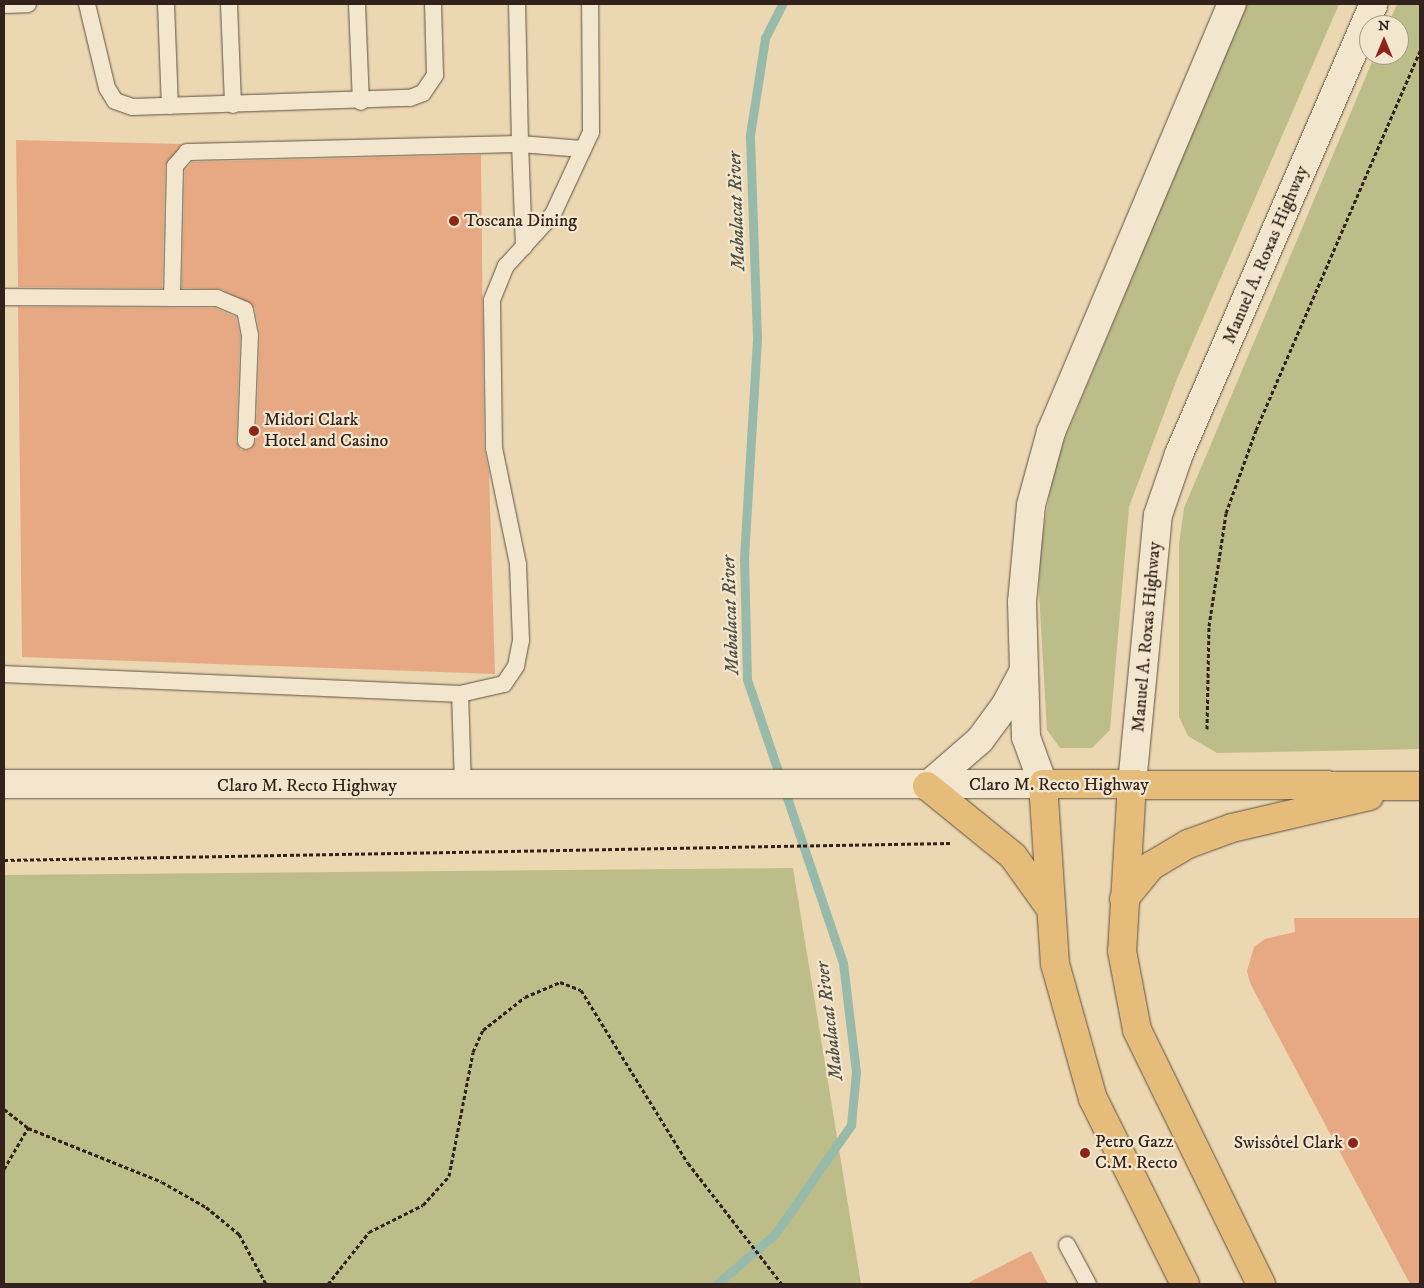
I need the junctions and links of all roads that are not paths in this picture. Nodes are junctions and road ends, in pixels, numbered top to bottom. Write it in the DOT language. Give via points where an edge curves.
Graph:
graph roads {
  1 [pos="28,4"];
  2 [pos="86,4"];
  3 [pos="166,4"];
  4 [pos="229,4"];
  5 [pos="357,4"];
  6 [pos="433,4"];
  7 [pos="517,4"];
  8 [pos="590,4"];
  9 [pos="1232,4"];
  10 [pos="1374,4"];
  11 [pos="4,5"];
  12 [pos="361,102"];
  13 [pos="233,105"];
  14 [pos="170,106"];
  15 [pos="520,144"];
  16 [pos="583,149"];
  17 [pos="524,247"];
  18 [pos="4,297"];
  19 [pos="172,298"];
  20 [pos="246,441"];
  21 [pos="1024,670"];
  22 [pos="4,674"];
  23 [pos="460,694"];
  24 [pos="4,784"];
  25 [pos="1043,784"];
  26 [pos="1132,784"];
  27 [pos="927,786"];
  28 [pos="1415,786"];
  29 [pos="463,787"];
  30 [pos="1124,899"];
  31 [pos="1051,910"];
  32 [pos="1067,1244"];
  33 [pos="1088,1284"];
  34 [pos="1185,1284"];
  35 [pos="1261,1284"];
  1 -- 11 [label="lane"];
  2 -- 14 [label="lane" via="107,88 115,101 132,107"];
  3 -- 14 [label="lane"];
  4 -- 13 [label="lane"];
  5 -- 12 [label="lane"];
  6 -- 12 [label="lane" via="435,75 423,93"];
  7 -- 15 [label="lane"];
  8 -- 16 [label="lane" via="591,132"];
  9 -- 21 [label="main road" via="1051,432 1030,505 1022,602"];
  10 -- 26 [label="main road, Manuel A. Roxas Highway" via="1180,454 1158,515"];
  12 -- 13 [label="lane"];
  13 -- 14 [label="lane"];
  15 -- 16 [label="lane"];
  15 -- 17 [label="lane"];
  15 -- 19 [label="lane" via="187,152 175,166"];
  16 -- 17 [label="lane" via="553,214"];
  17 -- 23 [label="lane" via="506,266 492,300 494,448 518,564 520,640 516,666 504,684"];
  18 -- 19 [label="lane"];
  19 -- 20 [label="lane" via="217,298 245,310 250,335"];
  21 -- 25 [label="main road" via="1026,737"];
  21 -- 27 [label="main road" via="1005,706 980,740"];
  22 -- 23 [label="lane"];
  23 -- 29 [label="lane"];
  24 -- 29 [label="main road, Claro M. Recto Highway"];
  25 -- 26 [label="main road, Claro M. Recto Highway"];
  25 -- 27 [label="main road, Claro M. Recto Highway"];
  25 -- 31 [label="main road"];
  26 -- 28 [label="main road, Claro M. Recto Highway"];
  26 -- 30 [label="main road, Manuel A. Roxas Highway"];
  27 -- 29 [label="main road, Claro M. Recto Highway"];
  27 -- 31 [label="main road" via="997,842 1029,876"];
  28 -- 30 [label="main road" via="1207,836 1151,866"];
  30 -- 35 [label="main road, Manuel A. Roxas Highway" via="1122,951 1137,1030"];
  31 -- 34 [label="main road" via="1055,964 1093,1098"];
  32 -- 33 [label="lane"];
}
